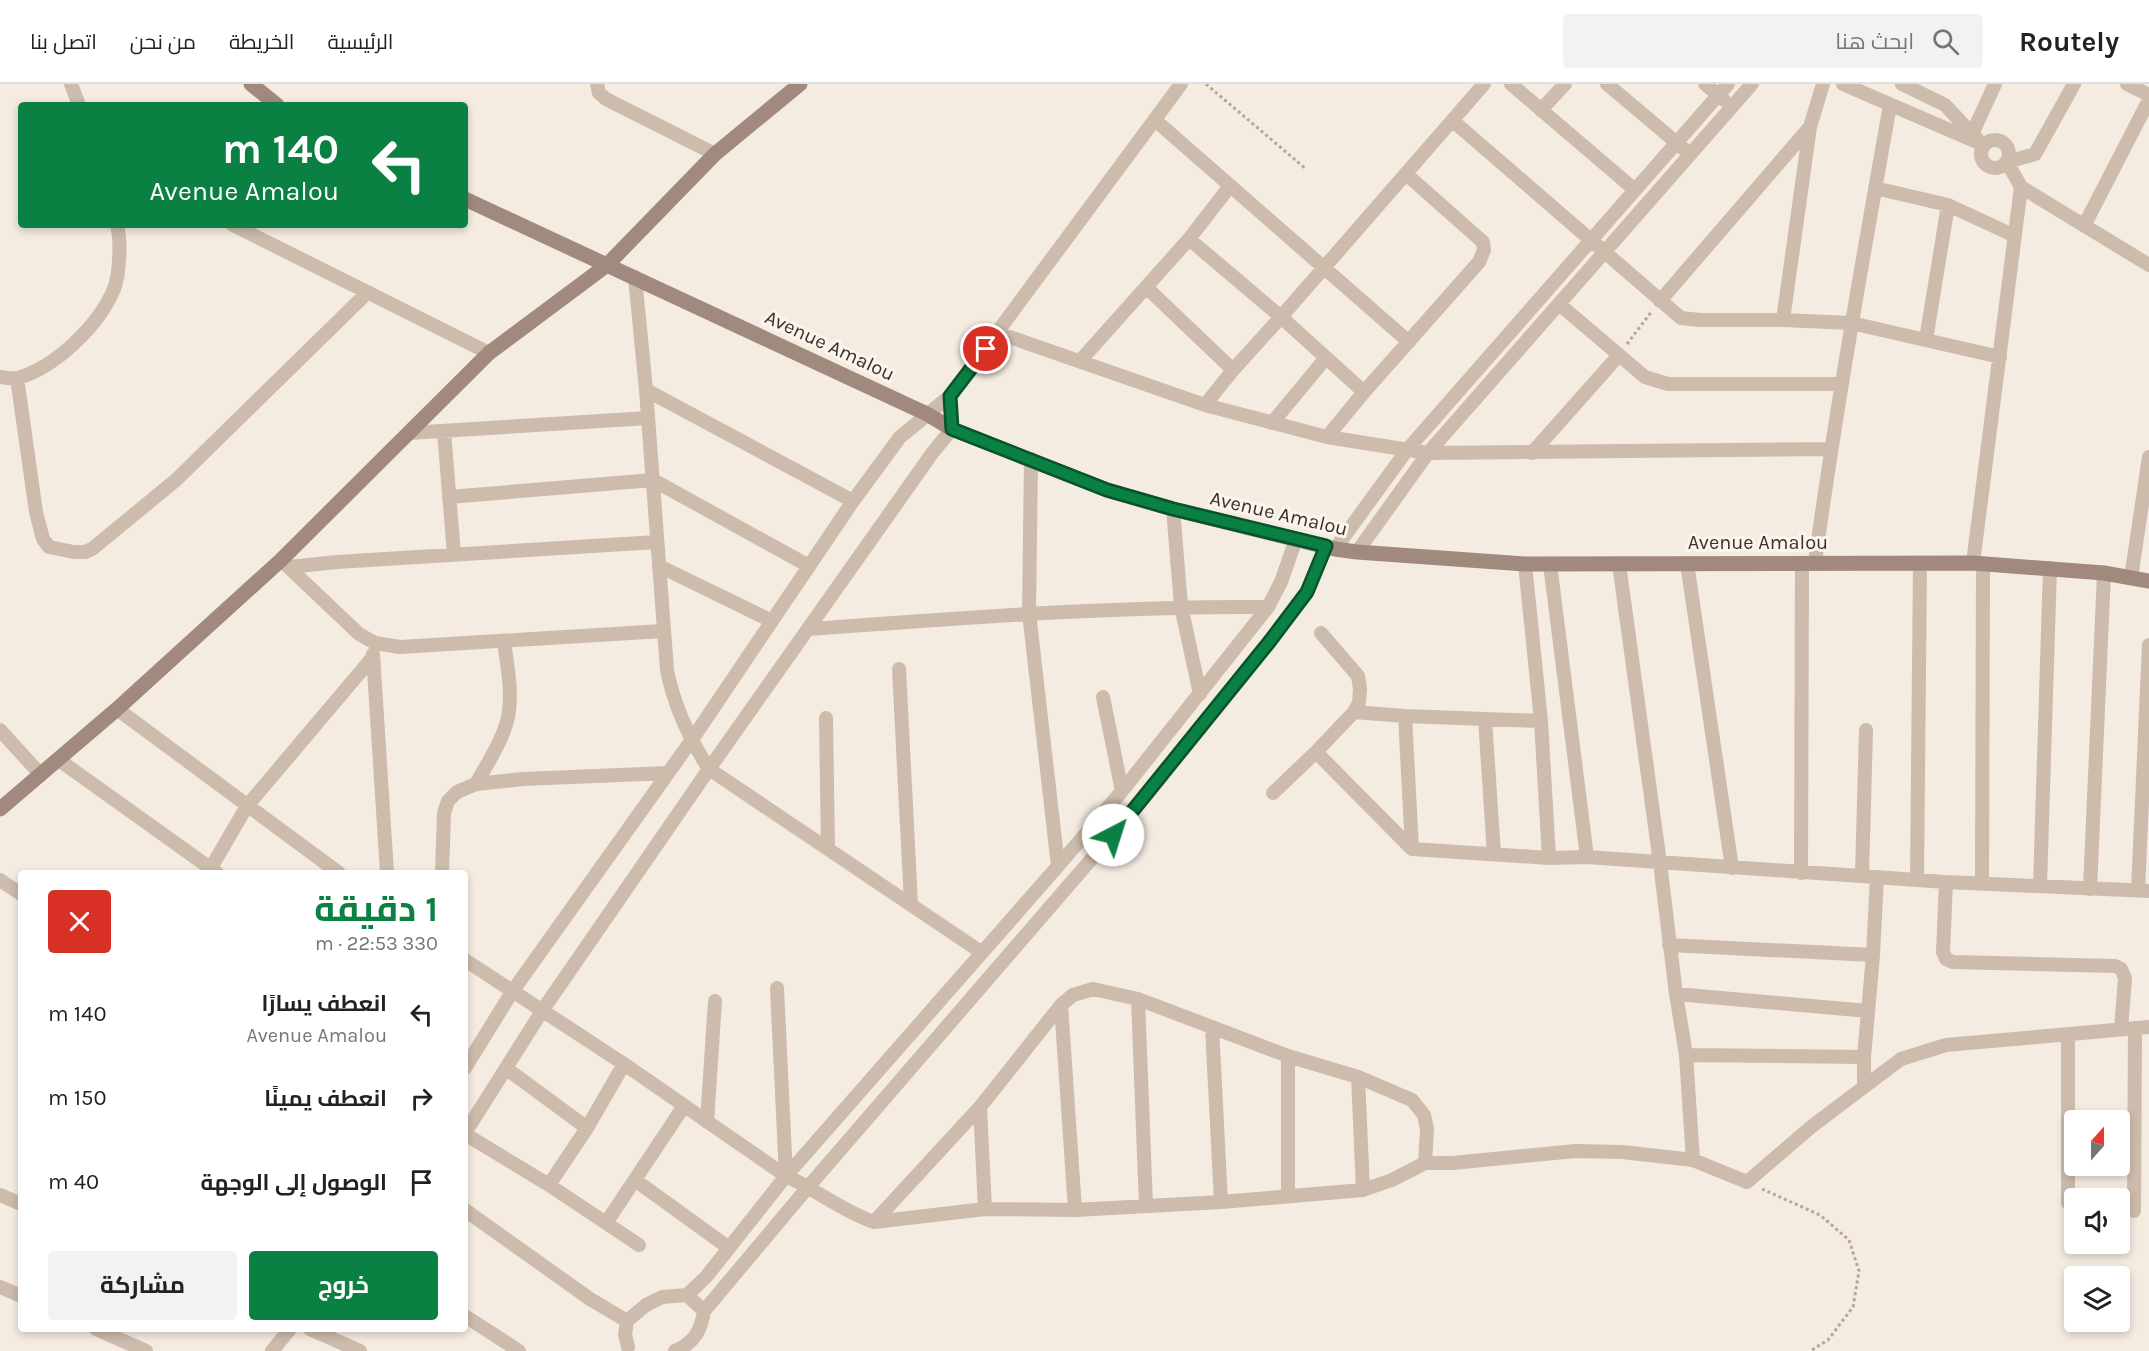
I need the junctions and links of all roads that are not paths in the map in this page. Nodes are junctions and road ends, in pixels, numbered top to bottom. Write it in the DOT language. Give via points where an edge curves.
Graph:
graph roads {
  1 [pos="71,84"];
  2 [pos="251,84"];
  3 [pos="597,84"];
  4 [pos="800,84"];
  5 [pos="1181,84"];
  6 [pos="1466,84"];
  7 [pos="1510,84"];
  8 [pos="1565,84"];
  9 [pos="1607,84"];
  10 [pos="1706,84"];
  11 [pos="1728,84"];
  12 [pos="1752,84"];
  13 [pos="1823,84"];
  14 [pos="1843,84"];
  15 [pos="1995,84"];
  16 [pos="2074,84"];
  17 [pos="2127,84"];
  18 [pos="1910,85"];
  19 [pos="1482,86"];
  20 [pos="2149,94"];
  21 [pos="1719,95"];
  22 [pos="2149,100"];
  23 [pos="78,102"];
  24 [pos="273,102"];
  25 [pos="1890,105"];
  26 [pos="1732,107"];
  27 [pos="1541,110"];
  28 [pos="1155,120"];
  29 [pos="1452,121"];
  30 [pos="1810,127"];
  31 [pos="1973,132"];
  32 [pos="1677,143"];
  33 [pos="1984,145"];
  34 [pos="715,154"];
  35 [pos="1690,154"];
  36 [pos="2007,162"];
  37 [pos="1406,174"];
  38 [pos="1230,186"];
  39 [pos="2021,187"];
  40 [pos="1875,188"];
  41 [pos="1635,190"];
  42 [pos="468,200"];
  43 [pos="1948,205"];
  44 [pos="2085,224"];
  45 [pos="118,228"];
  46 [pos="239,228"];
  47 [pos="2015,236"];
  48 [pos="1189,239"];
  49 [pos="1592,239"];
  50 [pos="1605,251"];
  51 [pos="2147,258"];
  52 [pos="607,265"];
  53 [pos="1324,267"];
  54 [pos="635,277"];
  55 [pos="1146,287"];
  56 [pos="368,292"];
  57 [pos="1660,301"];
  58 [pos="1559,304"];
  59 [pos="1281,317"];
  60 [pos="1783,320"];
  61 [pos="1851,323"];
  62 [pos="998,333"];
  63 [pos="1926,340"];
  64 [pos="1409,342"];
  65 [pos="489,353"];
  66 [pos="1619,355"];
  67 [pos="2000,357"];
  68 [pos="1325,359"];
  69 [pos="1080,361"];
  70 [pos="1233,370"];
  71 [pos="0,377"];
  72 [pos="17,378"];
  73 [pos="1841,384"];
  74 [pos="646,390"];
  75 [pos="1364,392"];
  76 [pos="950,396"];
  77 [pos="1205,405"];
  78 [pos="927,414"];
  79 [pos="648,418"];
  80 [pos="1272,423"];
  81 [pos="952,429"];
  82 [pos="444,431"];
  83 [pos="408,433"];
  84 [pos="1327,437"];
  85 [pos="1831,449"];
  86 [pos="1407,450"];
  87 [pos="1428,453"];
  88 [pos="1532,453"];
  89 [pos="2149,457"];
  90 [pos="1031,459"];
  91 [pos="653,480"];
  92 [pos="449,497"];
  93 [pos="853,501"];
  94 [pos="1173,509"];
  95 [pos="1296,539"];
  96 [pos="657,542"];
  97 [pos="1330,548"];
  98 [pos="1357,552"];
  99 [pos="454,555"];
  100 [pos="1920,562"];
  101 [pos="285,563"];
  102 [pos="1687,563"];
  103 [pos="1809,563"];
  104 [pos="1526,564"];
  105 [pos="1550,564"];
  106 [pos="1619,564"];
  107 [pos="1978,564"];
  108 [pos="659,566"];
  109 [pos="809,566"];
  110 [pos="2050,568"];
  111 [pos="2104,573"];
  112 [pos="2131,578"];
  113 [pos="2149,581"];
  114 [pos="1181,606"];
  115 [pos="1268,607"];
  116 [pos="1029,613"];
  117 [pos="772,621"];
  118 [pos="809,629"];
  119 [pos="663,631"];
  120 [pos="1321,633"];
  121 [pos="504,641"];
  122 [pos="2149,645"];
  123 [pos="374,650"];
  124 [pos="899,669"];
  125 [pos="1200,694"];
  126 [pos="1103,697"];
  127 [pos="117,709"];
  128 [pos="1354,712"];
  129 [pos="1405,716"];
  130 [pos="826,718"];
  131 [pos="1485,720"];
  132 [pos="1541,721"];
  133 [pos="0,730"];
  134 [pos="1866,730"];
  135 [pos="691,741"];
  136 [pos="1316,752"];
  137 [pos="59,760"];
  138 [pos="709,769"];
  139 [pos="668,773"];
  140 [pos="41,775"];
  141 [pos="476,784"];
  142 [pos="1122,790"];
  143 [pos="1274,794"];
  144 [pos="248,806"];
  145 [pos="0,809"];
  146 [pos="828,849"];
  147 [pos="1412,849"];
  148 [pos="1494,854"];
  149 [pos="1587,857"];
  150 [pos="1549,858"];
  151 [pos="1660,863"];
  152 [pos="1058,866"];
  153 [pos="1732,868"];
  154 [pos="209,870"];
  155 [pos="213,870"];
  156 [pos="335,870"];
  157 [pos="387,870"];
  158 [pos="442,870"];
  159 [pos="1801,873"];
  160 [pos="1862,875"];
  161 [pos="1877,877"];
  162 [pos="1917,879"];
  163 [pos="0,880"];
  164 [pos="1946,882"];
  165 [pos="1982,883"];
  166 [pos="2040,885"];
  167 [pos="2090,889"];
  168 [pos="2143,890"];
  169 [pos="18,892"];
  170 [pos="911,904"];
  171 [pos="1670,945"];
  172 [pos="981,952"];
  173 [pos="1873,955"];
  174 [pos="468,962"];
  175 [pos="777,988"];
  176 [pos="512,992"];
  177 [pos="1676,994"];
  178 [pos="1138,999"];
  179 [pos="715,1001"];
  180 [pos="1061,1005"];
  181 [pos="542,1011"];
  182 [pos="1868,1011"];
  183 [pos="1212,1027"];
  184 [pos="2135,1028"];
  185 [pos="2068,1035"];
  186 [pos="468,1044"];
  187 [pos="477,1050"];
  188 [pos="1686,1055"];
  189 [pos="1288,1056"];
  190 [pos="1864,1057"];
  191 [pos="468,1064"];
  192 [pos="624,1064"];
  193 [pos="507,1069"];
  194 [pos="1358,1077"];
  195 [pos="1864,1085"];
  196 [pos="684,1106"];
  197 [pos="980,1107"];
  198 [pos="707,1122"];
  199 [pos="587,1128"];
  200 [pos="468,1129"];
  201 [pos="468,1136"];
  202 [pos="1694,1160"];
  203 [pos="1425,1163"];
  204 [pos="786,1176"];
  205 [pos="635,1180"];
  206 [pos="549,1185"];
  207 [pos="808,1186"];
  208 [pos="2068,1188"];
  209 [pos="1363,1190"];
  210 [pos="0,1195"];
  211 [pos="1288,1196"];
  212 [pos="1221,1202"];
  213 [pos="18,1203"];
  214 [pos="1146,1206"];
  215 [pos="985,1209"];
  216 [pos="1075,1210"];
  217 [pos="2134,1211"];
  218 [pos="468,1212"];
  219 [pos="874,1222"];
  220 [pos="606,1223"];
  221 [pos="639,1245"];
  222 [pos="729,1248"];
  223 [pos="0,1287"];
  224 [pos="18,1295"];
  225 [pos="687,1295"];
  226 [pos="704,1311"];
  227 [pos="468,1318"];
  228 [pos="627,1321"];
  229 [pos="103,1332"];
  230 [pos="288,1332"];
  231 [pos="317,1332"];
  232 [pos="630,1350"];
  233 [pos="147,1351"];
  234 [pos="272,1351"];
  235 [pos="360,1351"];
  236 [pos="519,1351"];
  237 [pos="675,1351"];
  1 -- 23 [label="street"];
  2 -- 24 [label="main road"];
  3 -- 34 [label="street" via="606,99"];
  4 -- 34 [label="main road"];
  5 -- 28 [label="street"];
  6 -- 19 [label="street"];
  7 -- 27 [label="street"];
  8 -- 27 [label="street"];
  9 -- 32 [label="street"];
  10 -- 21 [label="street"];
  11 -- 21 [label="street"];
  12 -- 26 [label="street"];
  13 -- 30 [label="street"];
  14 -- 25 [label="street"];
  15 -- 31 [label="street"];
  16 -- 36 [label="street" via="2035,154"];
  17 -- 20 [label="street"];
  18 -- 31 [label="street" via="1945,105"];
  19 -- 29 [label="street"];
  21 -- 26 [label="street"];
  21 -- 32 [label="street"];
  22 -- 44 [label="street"];
  25 -- 33 [label="street"];
  25 -- 40 [label="street"];
  26 -- 35 [label="street"];
  27 -- 41 [label="street"];
  28 -- 38 [label="street"];
  28 -- 62 [label="street"];
  29 -- 37 [label="street"];
  29 -- 49 [label="street"];
  30 -- 57 [label="street"];
  30 -- 60 [label="street"];
  31 -- 33 [label="street"];
  32 -- 35 [label="street"];
  32 -- 41 [label="street"];
  33 -- 36 [label="street" via="1994,140 2004,142 2010,152"];
  33 -- 36 [label="street" via="1981,156 1987,165 1998,168"];
  34 -- 52 [label="main road"];
  35 -- 50 [label="street"];
  36 -- 39 [label="street"];
  37 -- 53 [label="street"];
  37 -- 64 [label="street" via="1483,242 1484,250 1479,262"];
  38 -- 48 [label="street"];
  38 -- 53 [label="street"];
  39 -- 44 [label="street"];
  39 -- 47 [label="street"];
  40 -- 43 [label="street"];
  40 -- 61 [label="street"];
  41 -- 49 [label="street"];
  42 -- 52 [label="main road, Avenue Amalou"];
  43 -- 47 [label="street"];
  43 -- 63 [label="street"];
  44 -- 51 [label="street"];
  45 -- 72 [label="street" via="115,288 96,320 66,351"];
  46 -- 56 [label="street"];
  47 -- 67 [label="street"];
  48 -- 55 [label="street"];
  48 -- 59 [label="street"];
  49 -- 50 [label="street"];
  49 -- 86 [label="street"];
  50 -- 57 [label="street"];
  50 -- 58 [label="street"];
  52 -- 54 [label="main road, Avenue Amalou"];
  52 -- 65 [label="main road"];
  53 -- 59 [label="street"];
  53 -- 64 [label="street"];
  54 -- 74 [label="street"];
  54 -- 78 [label="main road, Avenue Amalou"];
  55 -- 69 [label="street"];
  55 -- 70 [label="street"];
  56 -- 65 [label="street"];
  56 -- 72 [label="street" via="176,480 85,552 49,547 43,539"];
  57 -- 60 [label="street" via="1688,320"];
  58 -- 66 [label="street"];
  58 -- 87 [label="street"];
  59 -- 68 [label="street"];
  59 -- 70 [label="street"];
  60 -- 61 [label="street"];
  61 -- 63 [label="street"];
  61 -- 73 [label="street"];
  62 -- 69 [label="street"];
  62 -- 76 [label="street"];
  63 -- 67 [label="street"];
  64 -- 75 [label="street"];
  65 -- 83 [label="main road"];
  66 -- 73 [label="street" via="1645,377 1668,384"];
  66 -- 88 [label="street"];
  67 -- 107 [label="street"];
  68 -- 75 [label="street"];
  68 -- 80 [label="street"];
  69 -- 77 [label="street"];
  70 -- 77 [label="street"];
  71 -- 72 [label="street"];
  73 -- 85 [label="street"];
  74 -- 79 [label="street"];
  74 -- 93 [label="street"];
  75 -- 84 [label="street"];
  76 -- 78 [label="street"];
  76 -- 81 [label="street"];
  77 -- 80 [label="street"];
  78 -- 81 [label="main road, Avenue Amalou"];
  78 -- 93 [label="street" via="900,437"];
  79 -- 82 [label="street"];
  79 -- 91 [label="street"];
  80 -- 84 [label="street"];
  81 -- 90 [label="main road, Avenue Amalou"];
  81 -- 118 [label="street"];
  82 -- 83 [label="street"];
  82 -- 92 [label="street"];
  83 -- 101 [label="main road"];
  84 -- 86 [label="street"];
  85 -- 88 [label="street"];
  85 -- 103 [label="street"];
  86 -- 87 [label="street"];
  86 -- 97 [label="street"];
  87 -- 88 [label="street"];
  87 -- 98 [label="street"];
  89 -- 112 [label="street"];
  90 -- 94 [label="main road, Avenue Amalou" via="1107,490"];
  90 -- 116 [label="street"];
  91 -- 92 [label="street"];
  91 -- 96 [label="street"];
  91 -- 109 [label="street"];
  92 -- 99 [label="street"];
  93 -- 109 [label="street"];
  94 -- 95 [label="main road, Avenue Amalou"];
  94 -- 114 [label="street"];
  95 -- 97 [label="main road, Avenue Amalou"];
  95 -- 115 [label="street"];
  96 -- 99 [label="street"];
  96 -- 108 [label="street"];
  97 -- 98 [label="main road, Avenue Amalou"];
  97 -- 207 [label="street" via="1307,592 1146,795"];
  98 -- 104 [label="main road, Avenue Amalou"];
  99 -- 101 [label="street"];
  100 -- 103 [label="main road, Avenue Amalou"];
  100 -- 107 [label="main road, Avenue Amalou"];
  100 -- 162 [label="street"];
  101 -- 123 [label="street"];
  101 -- 127 [label="main road"];
  102 -- 103 [label="main road, Avenue Amalou"];
  102 -- 106 [label="main road, Avenue Amalou"];
  102 -- 153 [label="street"];
  103 -- 159 [label="street"];
  104 -- 105 [label="main road, Avenue Amalou"];
  104 -- 132 [label="street"];
  105 -- 106 [label="main road, Avenue Amalou"];
  105 -- 149 [label="street"];
  106 -- 151 [label="street"];
  107 -- 110 [label="main road, Avenue Amalou"];
  107 -- 165 [label="street"];
  108 -- 117 [label="street"];
  108 -- 119 [label="street"];
  109 -- 117 [label="street"];
  110 -- 111 [label="main road, Avenue Amalou"];
  110 -- 166 [label="street"];
  111 -- 112 [label="main road, Avenue Amalou"];
  111 -- 167 [label="street"];
  112 -- 113 [label="main road, Avenue Amalou"];
  114 -- 115 [label="street"];
  114 -- 116 [label="street"];
  114 -- 125 [label="street"];
  115 -- 125 [label="street"];
  116 -- 118 [label="street"];
  116 -- 152 [label="street"];
  117 -- 135 [label="street"];
  118 -- 138 [label="street"];
  119 -- 121 [label="street"];
  119 -- 135 [label="street" via="672,695"];
  120 -- 128 [label="street" via="1359,676 1359,703"];
  121 -- 123 [label="street"];
  121 -- 141 [label="street" via="509,714"];
  122 -- 168 [label="street"];
  123 -- 144 [label="street"];
  123 -- 157 [label="street"];
  124 -- 170 [label="street"];
  125 -- 142 [label="street"];
  126 -- 142 [label="street"];
  127 -- 137 [label="main road"];
  127 -- 144 [label="street"];
  128 -- 129 [label="street"];
  128 -- 136 [label="street"];
  129 -- 131 [label="street"];
  129 -- 147 [label="street"];
  130 -- 146 [label="street"];
  131 -- 132 [label="street"];
  131 -- 148 [label="street"];
  132 -- 150 [label="street"];
  133 -- 140 [label="street"];
  134 -- 160 [label="street"];
  135 -- 138 [label="street"];
  135 -- 139 [label="street"];
  136 -- 143 [label="street"];
  136 -- 147 [label="street"];
  137 -- 140 [label="main road"];
  137 -- 154 [label="street"];
  138 -- 146 [label="street"];
  138 -- 181 [label="street"];
  139 -- 141 [label="street"];
  139 -- 176 [label="street"];
  140 -- 145 [label="main road"];
  141 -- 158 [label="street" via="457,792 448,801"];
  142 -- 152 [label="street"];
  144 -- 155 [label="street"];
  144 -- 156 [label="street"];
  146 -- 170 [label="street"];
  147 -- 148 [label="street"];
  148 -- 150 [label="street"];
  149 -- 150 [label="street"];
  149 -- 151 [label="street"];
  151 -- 153 [label="street"];
  151 -- 171 [label="street"];
  152 -- 172 [label="street"];
  153 -- 159 [label="street"];
  159 -- 160 [label="street"];
  160 -- 161 [label="street"];
  161 -- 162 [label="street"];
  161 -- 173 [label="street"];
  162 -- 164 [label="street"];
  163 -- 169 [label="street"];
  164 -- 165 [label="street"];
  164 -- 184 [label="street" via="1946,959 2115,966 2125,978"];
  165 -- 166 [label="street"];
  166 -- 167 [label="street"];
  167 -- 168 [label="street"];
  170 -- 172 [label="street"];
  171 -- 173 [label="street"];
  171 -- 177 [label="street"];
  172 -- 204 [label="street"];
  173 -- 182 [label="street"];
  174 -- 176 [label="street"];
  175 -- 204 [label="street"];
  176 -- 181 [label="street"];
  176 -- 187 [label="street"];
  177 -- 182 [label="street"];
  177 -- 188 [label="street"];
  178 -- 180 [label="street" via="1094,989 1073,995"];
  178 -- 183 [label="street"];
  178 -- 214 [label="street"];
  179 -- 198 [label="street"];
  180 -- 197 [label="street"];
  180 -- 216 [label="street"];
  181 -- 192 [label="street"];
  181 -- 193 [label="street"];
  182 -- 190 [label="street"];
  183 -- 189 [label="street"];
  183 -- 212 [label="street"];
  184 -- 185 [label="street"];
  184 -- 217 [label="street"];
  185 -- 195 [label="street" via="1946,1045 1901,1059"];
  185 -- 208 [label="street"];
  186 -- 187 [label="street"];
  187 -- 191 [label="street"];
  188 -- 190 [label="street"];
  188 -- 202 [label="street"];
  189 -- 194 [label="street"];
  189 -- 211 [label="street"];
  190 -- 195 [label="street"];
  192 -- 196 [label="street"];
  192 -- 199 [label="street"];
  193 -- 199 [label="street"];
  193 -- 200 [label="street"];
  194 -- 203 [label="street" via="1418,1105 1427,1129"];
  194 -- 209 [label="street"];
  195 -- 202 [label="street" via="1747,1182"];
  196 -- 198 [label="street"];
  196 -- 205 [label="street"];
  197 -- 215 [label="street"];
  197 -- 219 [label="street"];
  198 -- 204 [label="street"];
  199 -- 206 [label="street"];
  201 -- 206 [label="street"];
  202 -- 203 [label="street" via="1575,1150"];
  203 -- 209 [label="street"];
  204 -- 207 [label="street"];
  204 -- 222 [label="street"];
  205 -- 220 [label="street"];
  205 -- 222 [label="street"];
  206 -- 220 [label="street"];
  207 -- 219 [label="street" via="831,1203"];
  207 -- 226 [label="street"];
  209 -- 211 [label="street"];
  210 -- 213 [label="street"];
  211 -- 212 [label="street"];
  212 -- 214 [label="street"];
  214 -- 216 [label="street"];
  215 -- 216 [label="street"];
  215 -- 219 [label="street"];
  218 -- 228 [label="street"];
  220 -- 221 [label="street"];
  222 -- 225 [label="street"];
  223 -- 224 [label="street"];
  225 -- 226 [label="street"];
  225 -- 228 [label="street" via="662,1297"];
  226 -- 237 [label="street" via="702,1325 689,1345"];
  227 -- 236 [label="street"];
  228 -- 232 [label="street" via="625,1334"];
  229 -- 233 [label="street"];
  230 -- 234 [label="street"];
  231 -- 235 [label="street"];
}
